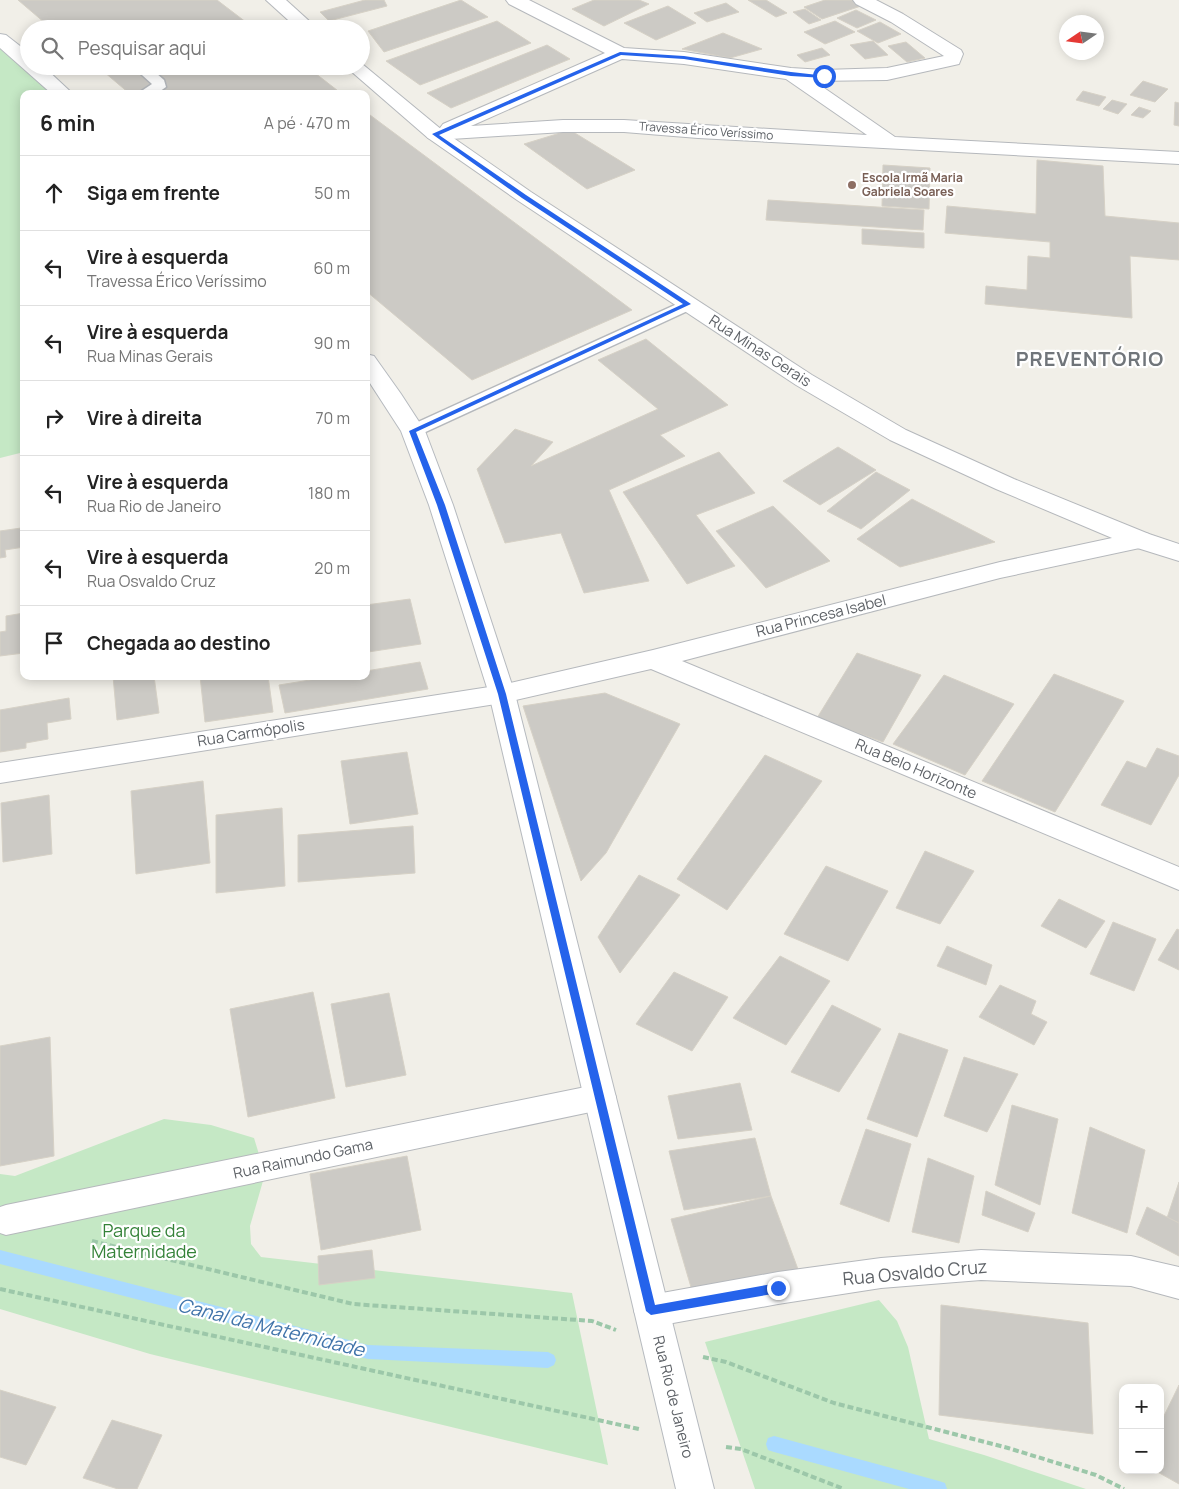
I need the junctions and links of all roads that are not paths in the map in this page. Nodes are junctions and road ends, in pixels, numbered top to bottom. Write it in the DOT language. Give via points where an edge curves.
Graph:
graph roads {
  1 [pos="275,0"];
  2 [pos="515,0"];
  3 [pos="862,0"];
  4 [pos="298,20"];
  5 [pos="0,39"];
  6 [pos="620,53"];
  7 [pos="20,56"];
  8 [pos="791,74"];
  9 [pos="42,75"];
  10 [pos="150,75"];
  11 [pos="365,75"];
  12 [pos="59,90"];
  13 [pos="153,90"];
  14 [pos="435,134"];
  15 [pos="890,142"];
  16 [pos="1179,158"];
  17 [pos="688,304"];
  18 [pos="370,367"];
  19 [pos="413,431"];
  20 [pos="1140,540"];
  21 [pos="1179,553"];
  22 [pos="653,659"];
  23 [pos="502,694"];
  24 [pos="0,773"];
  25 [pos="1179,879"];
  26 [pos="600,1097"];
  27 [pos="6,1220"];
  28 [pos="1179,1283"];
  29 [pos="651,1311"];
  30 [pos="695,1489"];
  1 -- 4 [label="street"];
  2 -- 6 [label="street"];
  3 -- 8 [label="street" via="954,54 952,60 887,74"];
  5 -- 7 [label="street"];
  6 -- 8 [label="street" via="684,58"];
  6 -- 14 [label="street"];
  8 -- 15 [label="street"];
  9 -- 12 [label="street"];
  10 -- 13 [label="lane" via="159,83 159,87"];
  11 -- 14 [label="street, Rua Minas Gerais"];
  14 -- 15 [label="street, Travessa Érico Veríssimo" via="563,126 624,126"];
  14 -- 17 [label="street, Rua Minas Gerais"];
  15 -- 16 [label="street, Travessa Érico Veríssimo"];
  17 -- 19 [label="lane"];
  17 -- 20 [label="street, Rua Minas Gerais" via="804,380 898,435"];
  18 -- 19 [label="street, Rua Rio de Janeiro"];
  19 -- 23 [label="street, Rua Rio de Janeiro" via="441,505"];
  20 -- 21 [label="street, Rua Minas Gerais"];
  20 -- 22 [label="street, Rua Princesa Isabel" via="1000,570"];
  22 -- 23 [label="street, Rua Princesa Isabel"];
  22 -- 25 [label="street, Rua Belo Horizonte"];
  23 -- 24 [label="street, Rua Carmópolis"];
  23 -- 26 [label="street, Rua Rio de Janeiro"];
  26 -- 27 [label="street, Rua Raimundo Gama"];
  26 -- 29 [label="street, Rua Rio de Janeiro"];
  28 -- 29 [label="street, Rua Osvaldo Cruz" via="1131,1271 981,1265 881,1273"];
  29 -- 30 [label="street, Rua Rio de Janeiro"];
}
